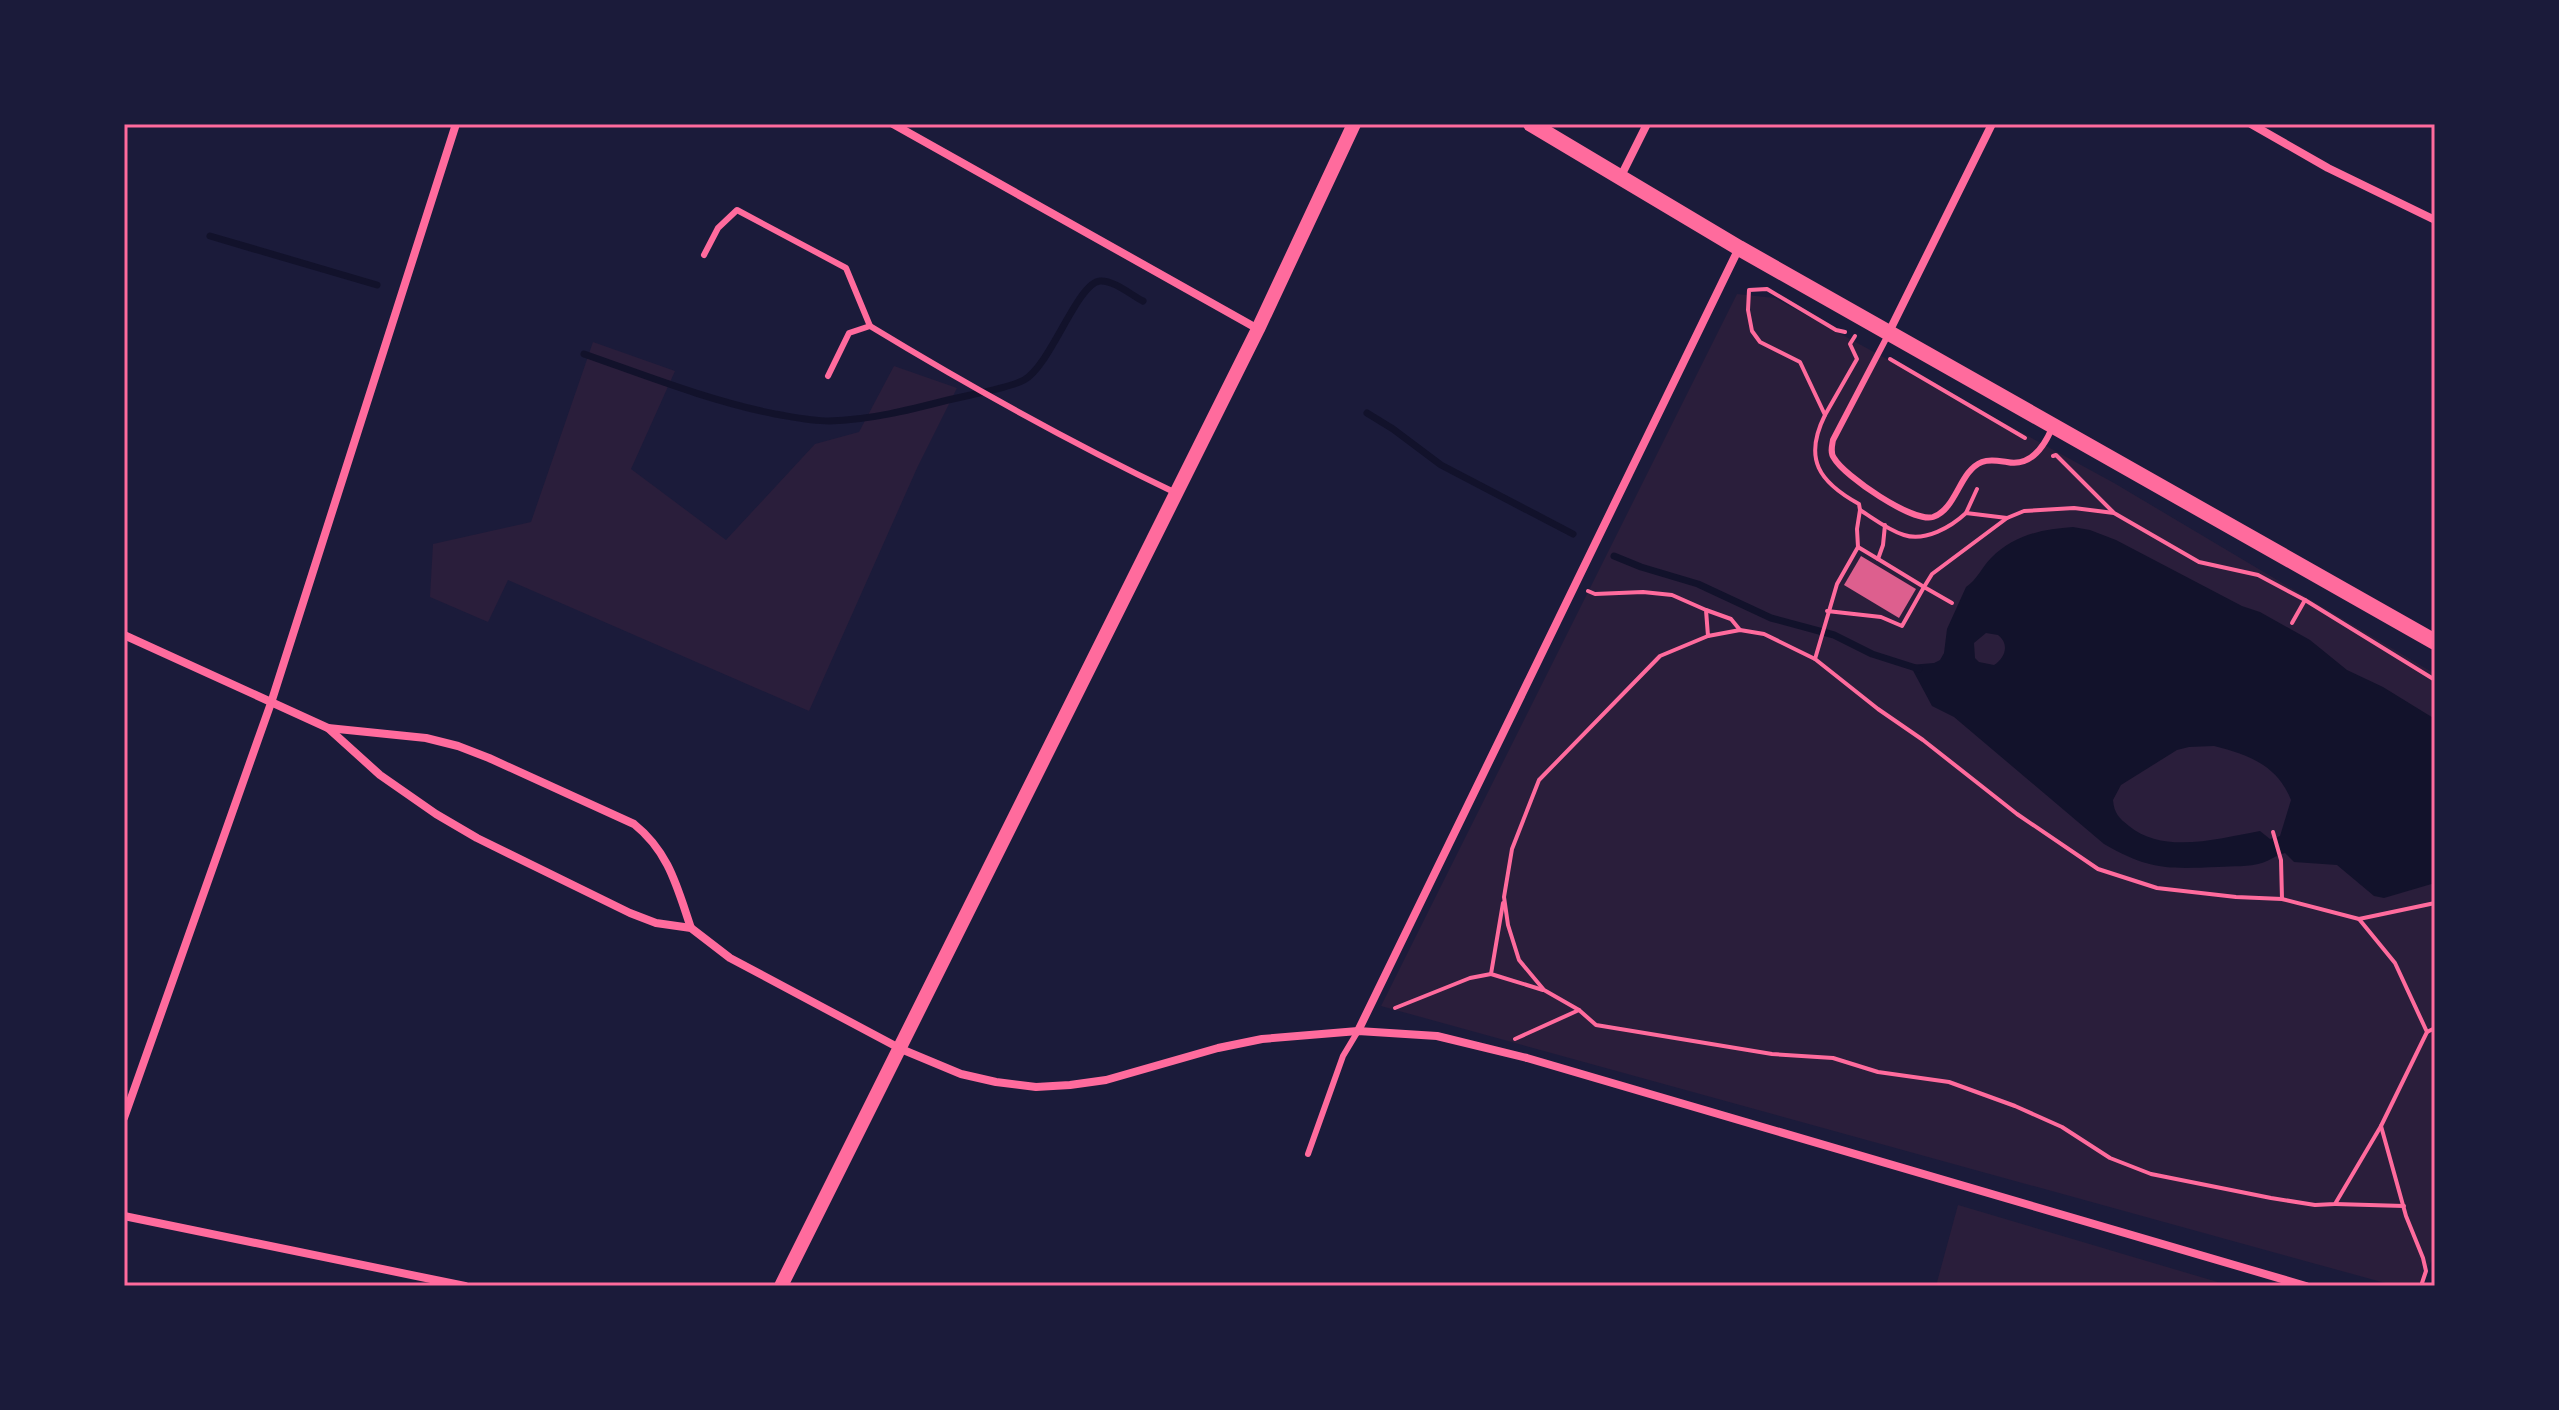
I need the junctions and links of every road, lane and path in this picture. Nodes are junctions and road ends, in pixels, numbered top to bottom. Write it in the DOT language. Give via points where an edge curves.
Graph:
graph roads {
  1 [pos="456,124"];
  2 [pos="893,124"];
  3 [pos="1354,124"];
  4 [pos="1531,124"];
  5 [pos="1647,124"];
  6 [pos="1992,124"];
  7 [pos="2251,124"];
  8 [pos="1621,176"];
  9 [pos="2435,220"];
  10 [pos="1739,248"];
  11 [pos="704,255"];
  12 [pos="870,326"];
  13 [pos="1258,329"];
  14 [pos="1889,333"];
  15 [pos="1890,359"];
  16 [pos="828,376"];
  17 [pos="1825,415"];
  18 [pos="2053,426"];
  19 [pos="2025,438"];
  20 [pos="2043,463"];
  21 [pos="1979,483"];
  22 [pos="1176,493"];
  23 [pos="1860,510"];
  24 [pos="1966,513"];
  25 [pos="2114,513"];
  26 [pos="2007,518"];
  27 [pos="1885,525"];
  28 [pos="1858,547"];
  29 [pos="1878,559"];
  30 [pos="1575,585"];
  31 [pos="1924,587"];
  32 [pos="2305,600"];
  33 [pos="1952,603"];
  34 [pos="1706,610"];
  35 [pos="1827,611"];
  36 [pos="2292,623"];
  37 [pos="1740,630"];
  38 [pos="124,635"];
  39 [pos="1708,636"];
  40 [pos="2435,642"];
  41 [pos="1815,659"];
  42 [pos="2435,680"];
  43 [pos="271,703"];
  44 [pos="328,728"];
  45 [pos="2273,832"];
  46 [pos="1504,897"];
  47 [pos="2282,899"];
  48 [pos="2435,903"];
  49 [pos="2359,919"];
  50 [pos="691,928"];
  51 [pos="1491,974"];
  52 [pos="1544,990"];
  53 [pos="1395,1008"];
  54 [pos="1579,1010"];
  55 [pos="2435,1028"];
  56 [pos="1358,1031"];
  57 [pos="2427,1032"];
  58 [pos="1511,1040"];
  59 [pos="901,1049"];
  60 [pos="124,1118"];
  61 [pos="2381,1126"];
  62 [pos="1308,1154"];
  63 [pos="2335,1204"];
  64 [pos="2405,1206"];
  65 [pos="124,1216"];
  66 [pos="465,1286"];
  67 [pos="781,1286"];
  68 [pos="2306,1286"];
  69 [pos="2421,1286"];
  1 -- 43 [label="street"];
  2 -- 13 [label="street"];
  3 -- 13 [label="street"];
  4 -- 8 [label="main road"];
  5 -- 8 [label="street"];
  6 -- 14 [label="street"];
  7 -- 9 [label="street"];
  8 -- 10 [label="main road"];
  10 -- 14 [label="main road"];
  10 -- 30 [label="street"];
  11 -- 12 [label="lane" via="718,228 737,210 846,268"];
  12 -- 16 [label="lane" via="849,333"];
  12 -- 22 [label="lane" via="990,397"];
  13 -- 22 [label="street"];
  14 -- 18 [label="main road"];
  14 -- 18 [label="lane" via="1831,448 1833,458 1853,479 1909,513 1925,518 1942,512 1983,462 2029,460 2045,446"];
  15 -- 19 [label="path"];
  17 -- 17 [label="path" via="1800,362 1760,342 1752,331 1749,290 1767,289 1855,336 1850,344 1857,359"];
  17 -- 23 [label="path" via="1815,441 1818,467"];
  18 -- 40 [label="main road"];
  20 -- 25 [label="path" via="2056,455"];
  21 -- 24 [label="path"];
  22 -- 59 [label="street"];
  23 -- 27 [label="path"];
  23 -- 28 [label="path"];
  24 -- 26 [label="path"];
  24 -- 27 [label="path" via="1938,533 1906,536"];
  25 -- 26 [label="path" via="2074,508 2024,511"];
  25 -- 32 [label="path" via="2199,562 2258,575"];
  26 -- 31 [label="path" via="1932,574"];
  27 -- 29 [label="path"];
  28 -- 29 [label="path"];
  28 -- 35 [label="path"];
  29 -- 31 [label="path"];
  30 -- 34 [label="path" via="1595,594 1672,595"];
  30 -- 56 [label="street"];
  31 -- 33 [label="path"];
  31 -- 35 [label="path" via="1902,626 1881,617"];
  32 -- 36 [label="path"];
  32 -- 42 [label="path"];
  34 -- 37 [label="path" via="1731,619"];
  34 -- 39 [label="path"];
  35 -- 41 [label="path"];
  37 -- 39 [label="path"];
  37 -- 41 [label="path" via="1764,634"];
  38 -- 43 [label="street"];
  39 -- 46 [label="path" via="1660,656 1539,780 1512,849"];
  41 -- 47 [label="path" via="2017,814 2098,869 2157,888"];
  43 -- 44 [label="street"];
  43 -- 60 [label="street"];
  44 -- 50 [label="street" via="380,775 477,838 630,913"];
  44 -- 50 [label="street" via="458,746 634,824 669,866"];
  45 -- 47 [label="path" via="2281,860"];
  46 -- 51 [label="path"];
  46 -- 52 [label="path" via="1519,960"];
  47 -- 49 [label="path"];
  48 -- 49 [label="path"];
  49 -- 57 [label="path" via="2395,963"];
  50 -- 59 [label="street" via="730,958"];
  51 -- 52 [label="path"];
  51 -- 53 [label="path"];
  52 -- 54 [label="path"];
  54 -- 58 [label="path"];
  54 -- 63 [label="path" via="1596,1025 1772,1054 1833,1058 1878,1072 1949,1082 2015,1106 2110,1158 2151,1174"];
  55 -- 57 [label="path"];
  56 -- 59 [label="street" via="1262,1039 1106,1080 1036,1087 961,1074"];
  56 -- 62 [label="lane" via="1343,1056"];
  56 -- 68 [label="street" via="1437,1036 1527,1058"];
  57 -- 61 [label="path"];
  59 -- 67 [label="street"];
  61 -- 63 [label="path"];
  61 -- 64 [label="path"];
  63 -- 64 [label="path"];
  64 -- 69 [label="path" via="2426,1271"];
  65 -- 66 [label="street"];
}
